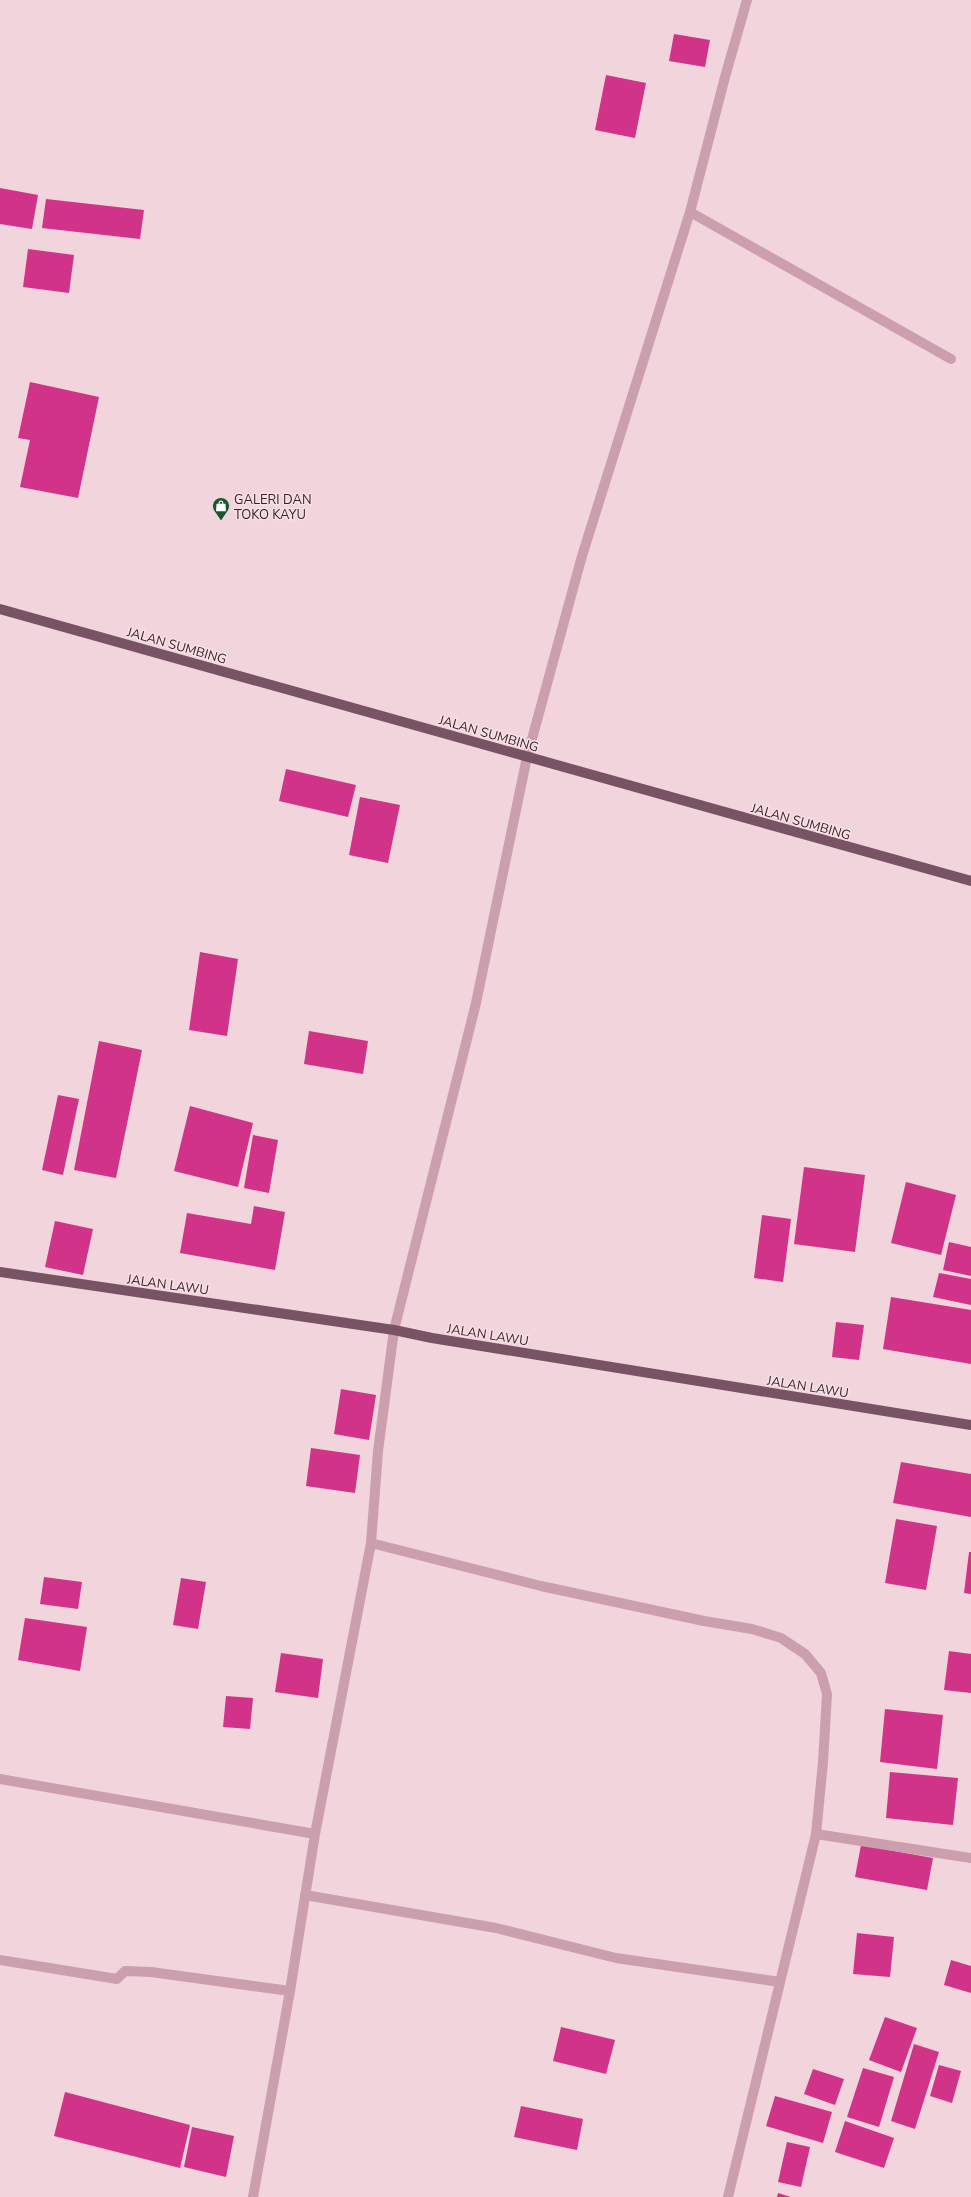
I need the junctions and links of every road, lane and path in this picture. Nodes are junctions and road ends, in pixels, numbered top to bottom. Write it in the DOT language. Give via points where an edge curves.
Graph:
graph roads {
  1 [pos="747,0"];
  2 [pos="690,212"];
  3 [pos="951,359"];
  4 [pos="0,609"];
  5 [pos="527,757"];
  6 [pos="971,882"];
  7 [pos="0,1272"];
  8 [pos="394,1330"];
  9 [pos="971,1425"];
  10 [pos="371,1543"];
  11 [pos="0,1779"];
  12 [pos="315,1834"];
  13 [pos="816,1834"];
  14 [pos="971,1858"];
  15 [pos="305,1895"];
  16 [pos="0,1960"];
  17 [pos="780,1982"];
  18 [pos="290,1991"];
  19 [pos="253,2197"];
  20 [pos="728,2197"];
  1 -- 2 [label="street"];
  2 -- 3 [label="street"];
  2 -- 5 [label="street" via="582,556"];
  4 -- 5 [label="main road, JALAN SUMBING"];
  5 -- 6 [label="main road, JALAN SUMBING"];
  5 -- 8 [label="street" via="476,1003"];
  7 -- 8 [label="main road, JALAN LAWU"];
  8 -- 9 [label="main road, JALAN LAWU"];
  8 -- 10 [label="street" via="378,1451"];
  10 -- 12 [label="street"];
  10 -- 13 [label="street" via="541,1586 752,1629 782,1638 805,1654 821,1673 827,1694"];
  11 -- 12 [label="street"];
  12 -- 15 [label="street"];
  13 -- 14 [label="street"];
  13 -- 17 [label="street"];
  15 -- 17 [label="street" via="496,1928 616,1958"];
  15 -- 18 [label="street"];
  16 -- 18 [label="street" via="117,1979 125,1971 151,1972"];
  17 -- 20 [label="street"];
  18 -- 19 [label="street"];
}
